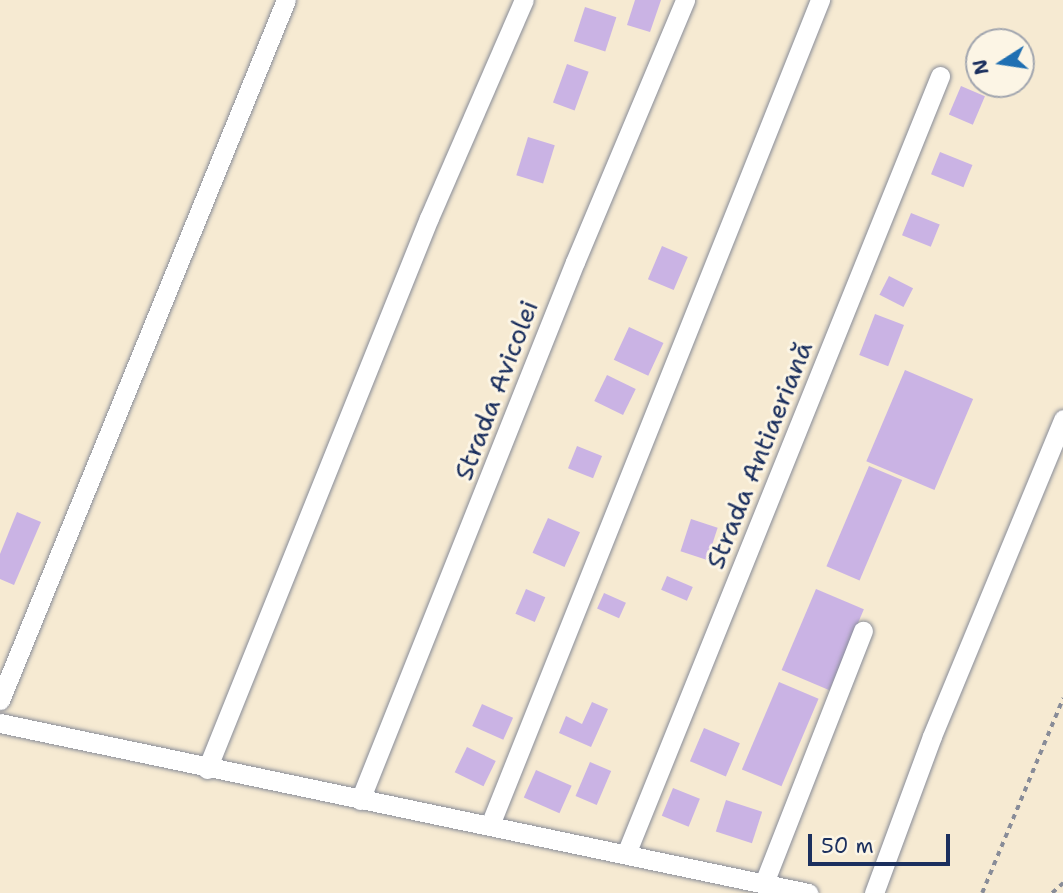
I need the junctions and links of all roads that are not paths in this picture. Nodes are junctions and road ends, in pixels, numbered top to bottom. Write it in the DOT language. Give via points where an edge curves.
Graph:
graph roads {
  1 [pos="286,0"];
  2 [pos="524,0"];
  3 [pos="685,0"];
  4 [pos="820,0"];
  5 [pos="940,76"];
  6 [pos="1063,419"];
  7 [pos="863,631"];
  8 [pos="0,700"];
  9 [pos="0,723"];
  10 [pos="207,769"];
  11 [pos="360,800"];
  12 [pos="490,825"];
  13 [pos="626,854"];
  14 [pos="764,883"];
  15 [pos="785,891"];
  16 [pos="808,893"];
  17 [pos="874,893"];
  1 -- 8 [label="street"];
  2 -- 10 [label="street" via="429,218"];
  3 -- 11 [label="street, Strada Avicolei"];
  4 -- 12 [label="street"];
  5 -- 13 [label="street, Strada Antiaeriană"];
  6 -- 17 [label="street" via="932,736"];
  7 -- 14 [label="street"];
  9 -- 10 [label="street"];
  10 -- 11 [label="street"];
  11 -- 12 [label="street"];
  12 -- 13 [label="street"];
  13 -- 14 [label="street"];
  14 -- 15 [label="street"];
  15 -- 16 [label="street"];
}
